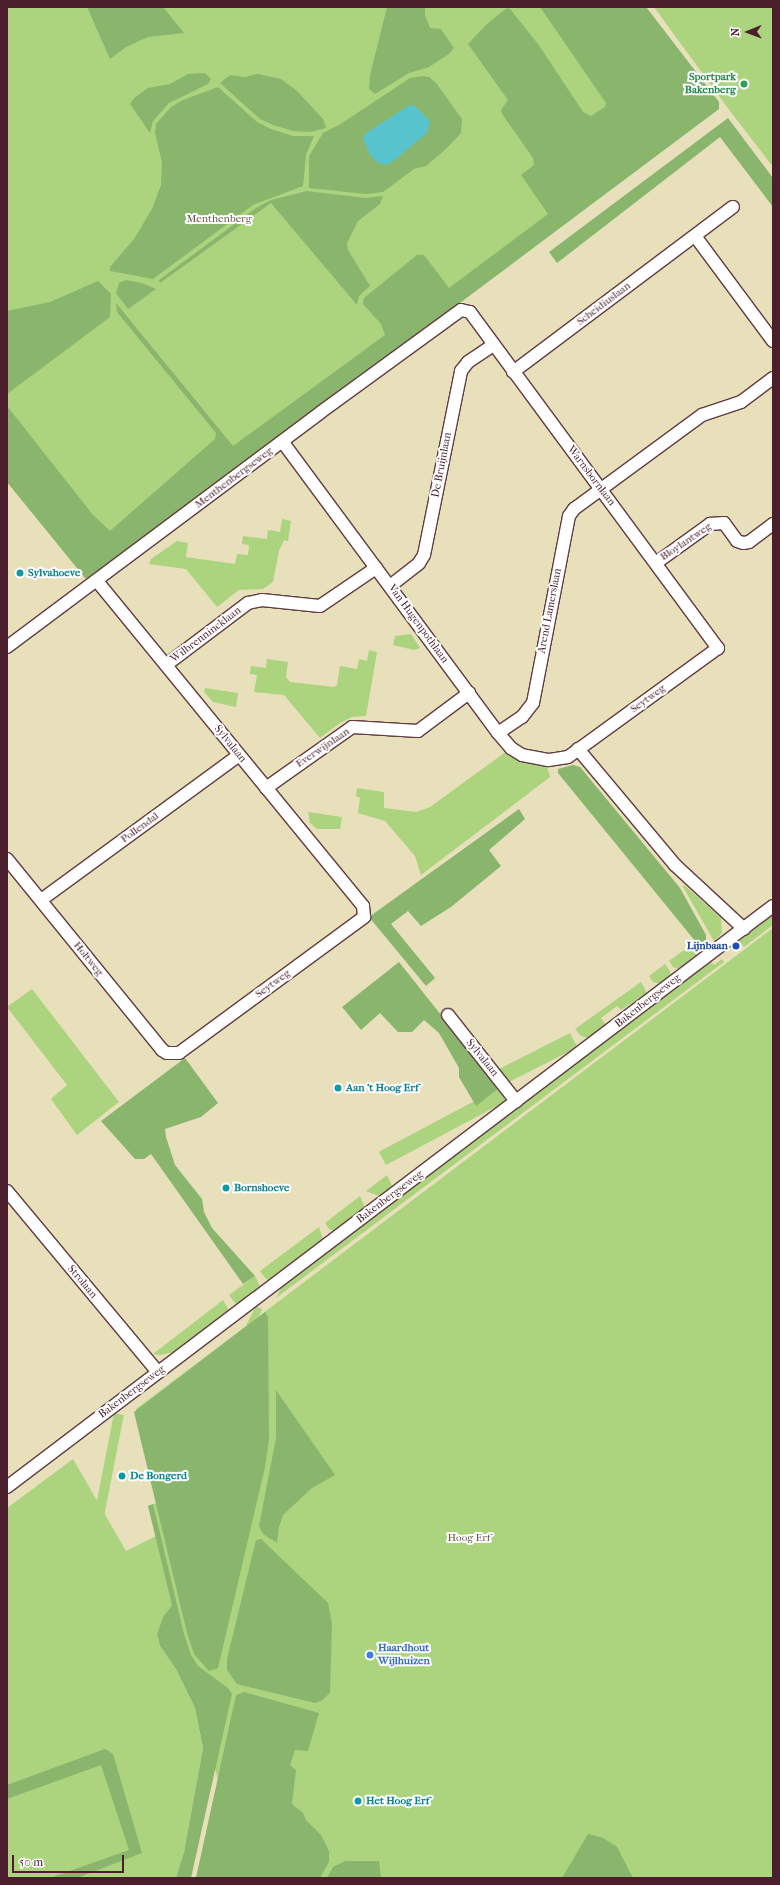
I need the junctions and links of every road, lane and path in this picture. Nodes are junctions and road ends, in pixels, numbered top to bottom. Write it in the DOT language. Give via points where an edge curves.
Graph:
graph roads {
  1 [pos="733,207"];
  2 [pos="695,236"];
  3 [pos="461,310"];
  4 [pos="773,341"];
  5 [pos="492,345"];
  6 [pos="513,372"];
  7 [pos="773,378"];
  8 [pos="283,442"];
  9 [pos="600,488"];
  10 [pos="773,524"];
  11 [pos="656,563"];
  12 [pos="376,568"];
  13 [pos="97,581"];
  14 [pos="390,586"];
  15 [pos="7,647"];
  16 [pos="718,648"];
  17 [pos="166,665"];
  18 [pos="469,693"];
  19 [pos="498,733"];
  20 [pos="578,750"];
  21 [pos="239,755"];
  22 [pos="266,788"];
  23 [pos="7,859"];
  24 [pos="41,900"];
  25 [pos="363,906"];
  26 [pos="773,906"];
  27 [pos="744,928"];
  28 [pos="448,1015"];
  29 [pos="172,1053"];
  30 [pos="516,1101"];
  31 [pos="7,1191"];
  32 [pos="158,1372"];
  33 [pos="7,1487"];
  1 -- 2 [label="street, Scheidiuslaan"];
  2 -- 4 [label="street"];
  2 -- 6 [label="street, Scheidiuslaan"];
  3 -- 5 [label="street, Warnsbornlaan" via="470,312"];
  3 -- 8 [label="street, Menthenbergseweg"];
  5 -- 6 [label="street, Warnsbornlaan"];
  5 -- 14 [label="street, De Bruijnlaan" via="460,371 424,555 419,563"];
  6 -- 9 [label="street, Warnsbornlaan"];
  7 -- 9 [label="street" via="741,402 702,415"];
  8 -- 12 [label="street, Van Hugenpothlaan"];
  8 -- 13 [label="street, Menthenbergseweg"];
  9 -- 11 [label="street, Warnsbornlaan"];
  9 -- 19 [label="street, Arend Lamerslaan" via="580,503 569,516 533,703 522,717"];
  10 -- 11 [label="street, Bloylantweg" via="749,542 743,543 738,541 724,523 710,524"];
  11 -- 16 [label="street, Warnsbornlaan"];
  12 -- 14 [label="street, Van Hugenpothlaan"];
  12 -- 17 [label="street, Wilbrennincklaan" via="320,606 262,600 248,603"];
  13 -- 15 [label="street, Menthenbergseweg"];
  13 -- 17 [label="street, Sylvalaan"];
  14 -- 18 [label="street, Van Hugenpothlaan"];
  16 -- 20 [label="street, Seytweg"];
  17 -- 21 [label="street, Sylvalaan"];
  18 -- 19 [label="street, Van Hugenpothlaan"];
  18 -- 22 [label="street, Everwijnlaan" via="418,731 352,727"];
  19 -- 20 [label="street, Van Hugenpothlaan" via="516,752 532,758 562,759"];
  20 -- 27 [label="street" via="675,865"];
  21 -- 22 [label="street, Sylvalaan"];
  21 -- 24 [label="street, Pollendal"];
  22 -- 25 [label="street, Sylvalaan"];
  23 -- 24 [label="street, Holtweg"];
  24 -- 29 [label="street, Holtweg" via="162,1050"];
  25 -- 29 [label="street, Seytweg" via="364,917 179,1053"];
  26 -- 27 [label="street, Bakenbergseweg"];
  27 -- 30 [label="street, Bakenbergseweg"];
  28 -- 30 [label="street, Sylvalaan"];
  30 -- 32 [label="street, Bakenbergseweg"];
  31 -- 32 [label="street, Strolaan"];
  32 -- 33 [label="street, Bakenbergseweg"];
}
